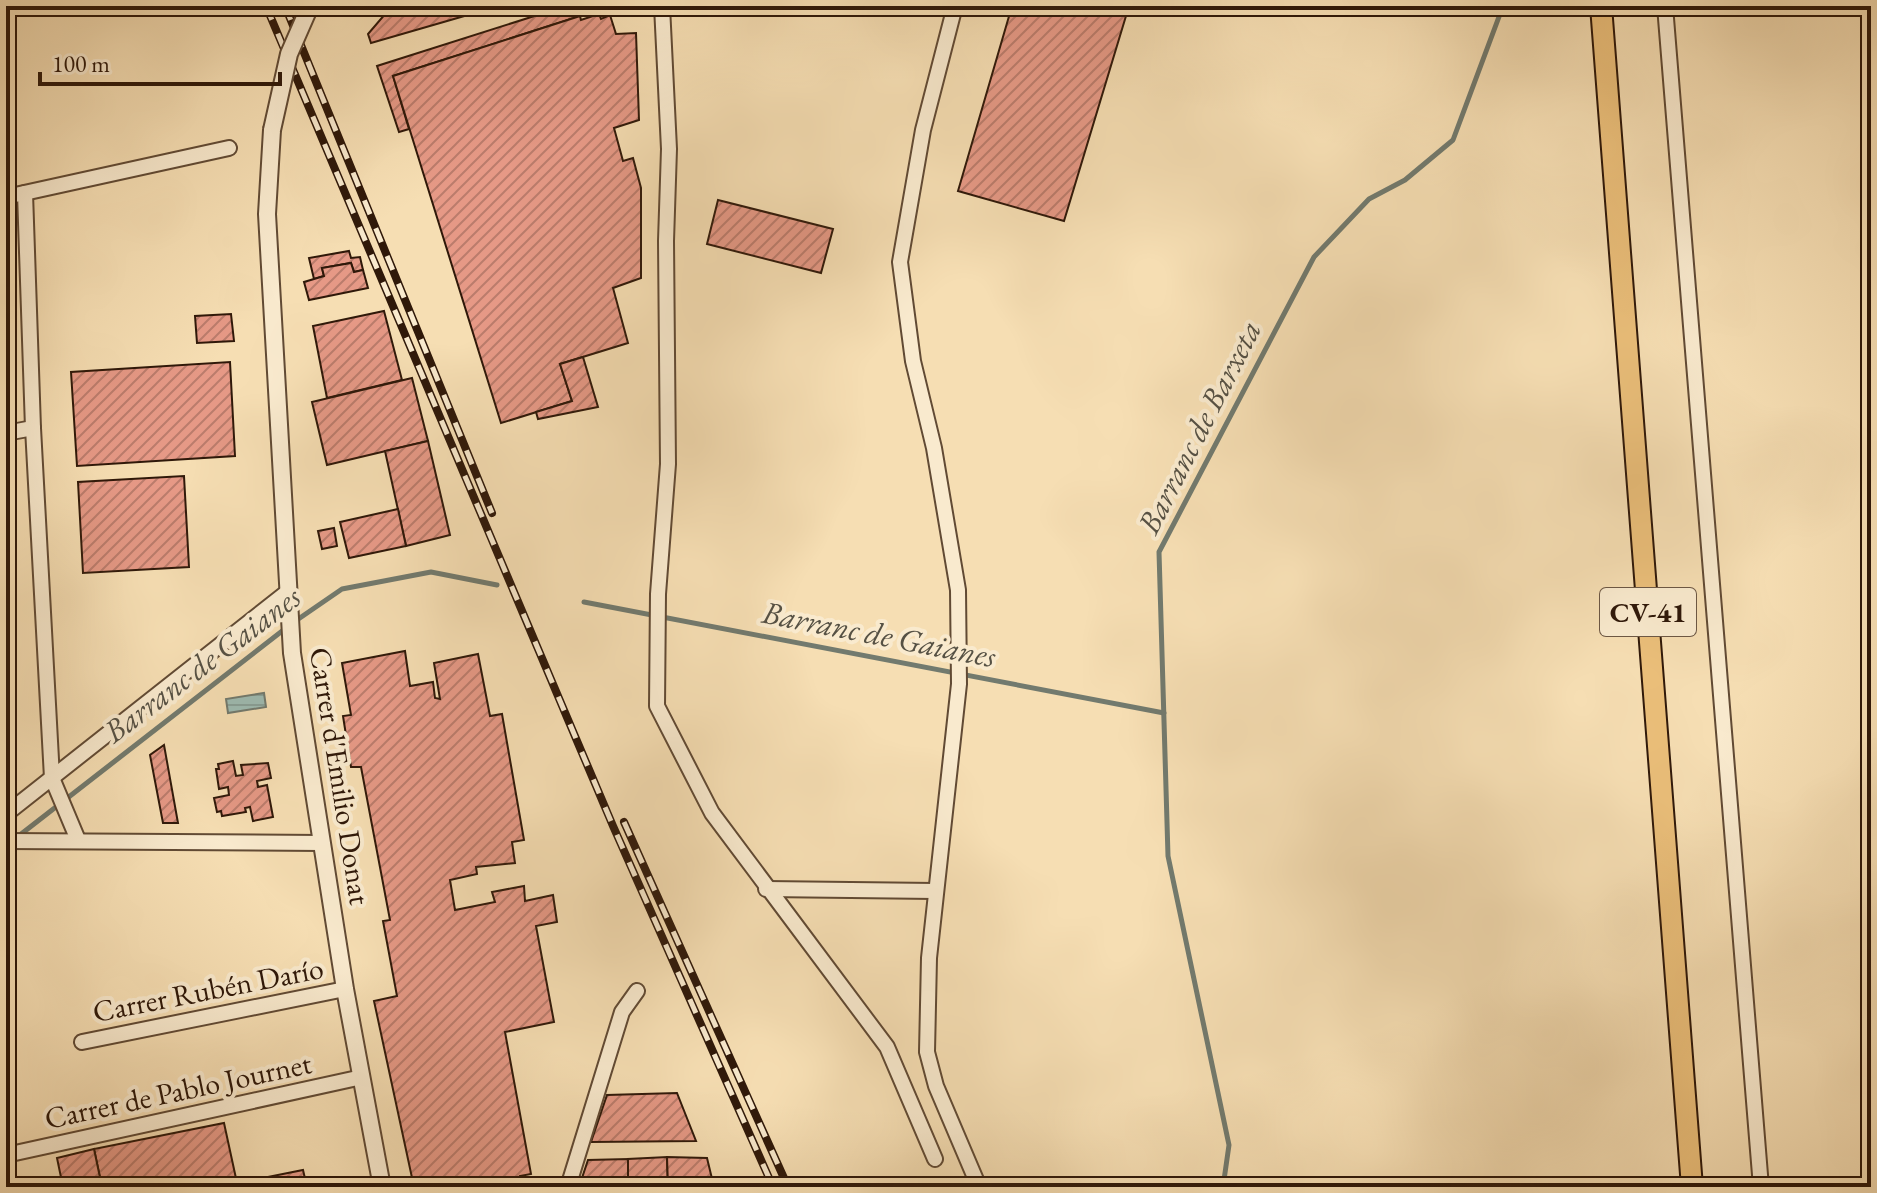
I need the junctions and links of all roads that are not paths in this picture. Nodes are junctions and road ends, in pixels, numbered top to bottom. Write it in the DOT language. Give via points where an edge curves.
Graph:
graph roads {
  1 [pos="310,6"];
  2 [pos="662,6"];
  3 [pos="955,6"];
  4 [pos="1601,6"];
  5 [pos="1665,6"];
  6 [pos="229,148"];
  7 [pos="25,193"];
  8 [pos="6,197"];
  9 [pos="33,428"];
  10 [pos="6,433"];
  11 [pos="286,593"];
  12 [pos="54,783"];
  13 [pos="6,814"];
  14 [pos="78,840"];
  15 [pos="6,841"];
  16 [pos="322,843"];
  17 [pos="766,889"];
  18 [pos="935,891"];
  19 [pos="345,989"];
  20 [pos="637,991"];
  21 [pos="82,1042"];
  22 [pos="362,1077"];
  23 [pos="6,1155"];
  24 [pos="935,1159"];
  25 [pos="382,1187"];
  26 [pos="568,1187"];
  27 [pos="979,1187"];
  28 [pos="1692,1187"];
  29 [pos="1761,1187"];
  1 -- 11 [label="street, Carrer d'Emilio Donat, bridge" via="289,54 272,130 267,214"];
  2 -- 17 [label="street" via="669,149 668,464 658,594 657,706 712,813"];
  3 -- 18 [label="street" via="923,130 900,262 913,361 958,590 959,684"];
  4 -- 28 [label="main road, CV-41"];
  5 -- 29 [label="street"];
  6 -- 7 [label="street"];
  7 -- 8 [label="street"];
  7 -- 9 [label="street"];
  9 -- 10 [label="street"];
  9 -- 12 [label="street"];
  11 -- 12 [label="street"];
  11 -- 16 [label="street, Carrer d'Emilio Donat"];
  12 -- 13 [label="street"];
  12 -- 14 [label="street"];
  14 -- 15 [label="street"];
  14 -- 16 [label="street"];
  16 -- 19 [label="street, Carrer d'Emilio Donat"];
  17 -- 18 [label="street"];
  17 -- 24 [label="street" via="887,1047"];
  18 -- 27 [label="street" via="927,1052"];
  19 -- 21 [label="street, Carrer Rubén Darío"];
  19 -- 22 [label="street, Carrer d'Emilio Donat"];
  20 -- 26 [label="street" via="622,1012"];
  22 -- 23 [label="street, Carrer de Pablo Journet"];
  22 -- 25 [label="street, Carrer d'Emilio Donat"];
}
